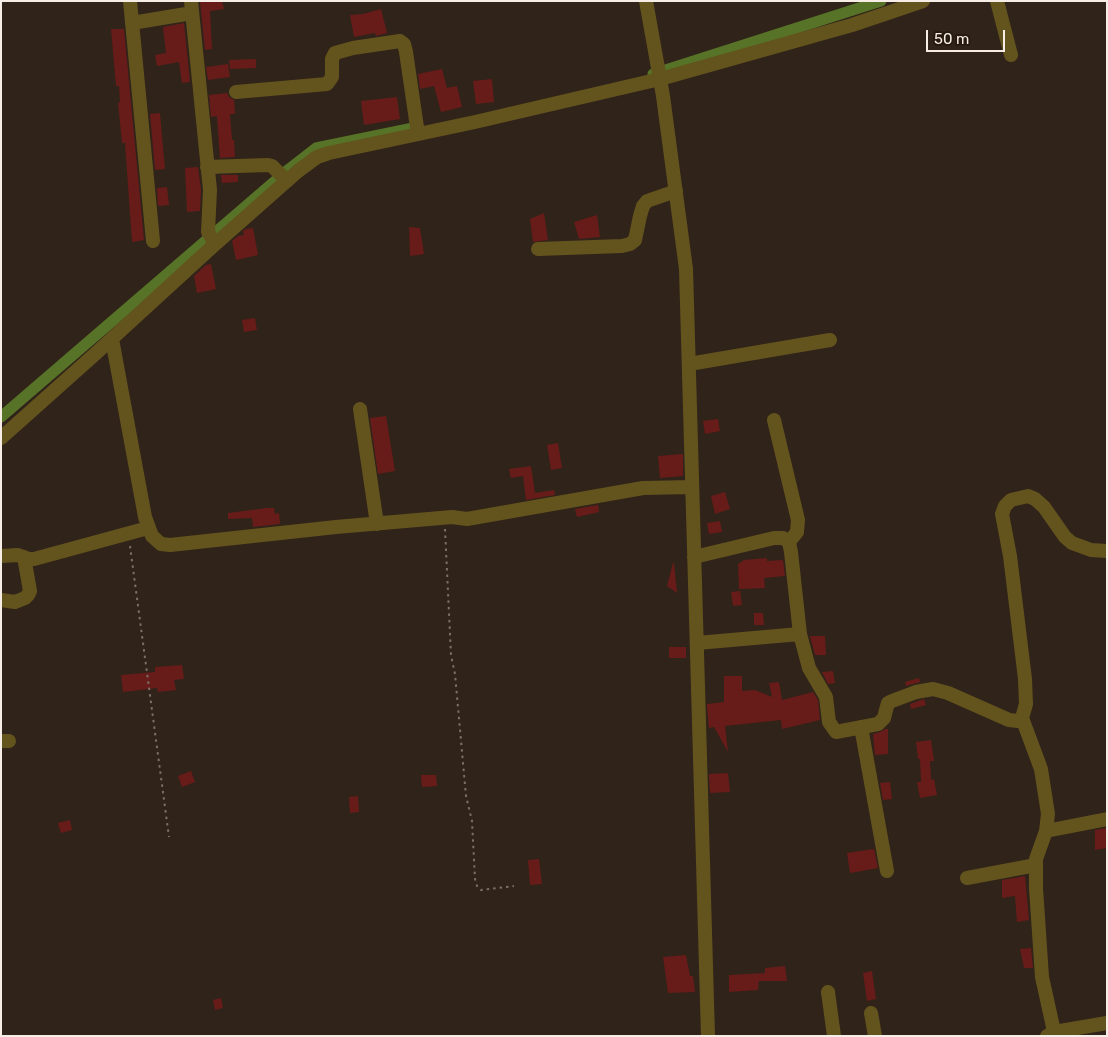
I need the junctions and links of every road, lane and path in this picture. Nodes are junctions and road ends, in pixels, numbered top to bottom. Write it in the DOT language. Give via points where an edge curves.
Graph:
graph roads {
  1 [pos="130,1"];
  2 [pos="646,1"];
  3 [pos="923,1"];
  4 [pos="997,1"];
  5 [pos="191,7"];
  6 [pos="132,23"];
  7 [pos="1011,55"];
  8 [pos="659,75"];
  9 [pos="236,92"];
  10 [pos="417,129"];
  11 [pos="207,167"];
  12 [pos="284,177"];
  13 [pos="676,191"];
  14 [pos="154,241"];
  15 [pos="211,241"];
  16 [pos="538,249"];
  17 [pos="112,339"];
  18 [pos="830,340"];
  19 [pos="688,364"];
  20 [pos="360,409"];
  21 [pos="774,420"];
  22 [pos="1,438"];
  23 [pos="692,487"];
  24 [pos="445,519"];
  25 [pos="376,524"];
  26 [pos="148,528"];
  27 [pos="128,534"];
  28 [pos="788,542"];
  29 [pos="1107,551"];
  30 [pos="1,556"];
  31 [pos="24,557"];
  32 [pos="694,557"];
  33 [pos="1,600"];
  34 [pos="800,634"];
  35 [pos="696,642"];
  36 [pos="1022,718"];
  37 [pos="861,727"];
  38 [pos="1107,819"];
  39 [pos="1046,831"];
  40 [pos="170,838"];
  41 [pos="1036,865"];
  42 [pos="886,871"];
  43 [pos="967,878"];
  44 [pos="514,886"];
  45 [pos="828,992"];
  46 [pos="871,1013"];
  47 [pos="1107,1023"];
  48 [pos="1052,1035"];
  49 [pos="708,1036"];
  50 [pos="834,1036"];
  51 [pos="875,1036"];
  1 -- 6 [label="street"];
  2 -- 8 [label="street"];
  3 -- 8 [label="street" via="852,25"];
  4 -- 7 [label="street"];
  5 -- 6 [label="street"];
  5 -- 11 [label="street"];
  6 -- 14 [label="street"];
  8 -- 10 [label="street"];
  8 -- 13 [label="street"];
  9 -- 10 [label="street" via="326,84 332,77 335,53 400,41 406,52"];
  10 -- 12 [label="street" via="328,153"];
  11 -- 12 [label="street" via="264,164 272,166"];
  11 -- 15 [label="street"];
  12 -- 15 [label="street"];
  13 -- 16 [label="street" via="647,201 635,240 630,244"];
  13 -- 19 [label="street" via="686,269"];
  15 -- 17 [label="street"];
  17 -- 22 [label="street"];
  17 -- 26 [label="street"];
  18 -- 19 [label="street"];
  19 -- 23 [label="street"];
  20 -- 25 [label="street"];
  21 -- 28 [label="street" via="798,520 797,532"];
  23 -- 24 [label="street" via="642,488 467,519"];
  23 -- 32 [label="street"];
  24 -- 25 [label="street"];
  24 -- 44 [label="path" via="451,655 466,796 472,822 475,879 481,890"];
  25 -- 26 [label="street" via="170,545 156,541"];
  26 -- 27 [label="street"];
  27 -- 31 [label="street" via="34,559"];
  27 -- 40 [label="path"];
  28 -- 32 [label="street" via="774,538"];
  28 -- 34 [label="street"];
  29 -- 36 [label="street" via="1091,550 1072,543 1035,499 1021,497 1005,506 1002,514 1025,679 1026,704"];
  30 -- 31 [label="street" via="13,554"];
  31 -- 33 [label="street" via="28,595 15,602"];
  32 -- 35 [label="street"];
  34 -- 35 [label="street"];
  34 -- 37 [label="street" via="809,668 826,697 831,727 836,732"];
  35 -- 49 [label="street"];
  36 -- 37 [label="street" via="1010,720 934,689 888,703 884,718 878,724"];
  36 -- 39 [label="street" via="1041,769 1048,814"];
  37 -- 42 [label="street"];
  38 -- 39 [label="street"];
  39 -- 41 [label="street"];
  41 -- 43 [label="street"];
  41 -- 48 [label="street" via="1042,969"];
  45 -- 50 [label="street"];
  46 -- 51 [label="street"];
  47 -- 48 [label="street"];
}
